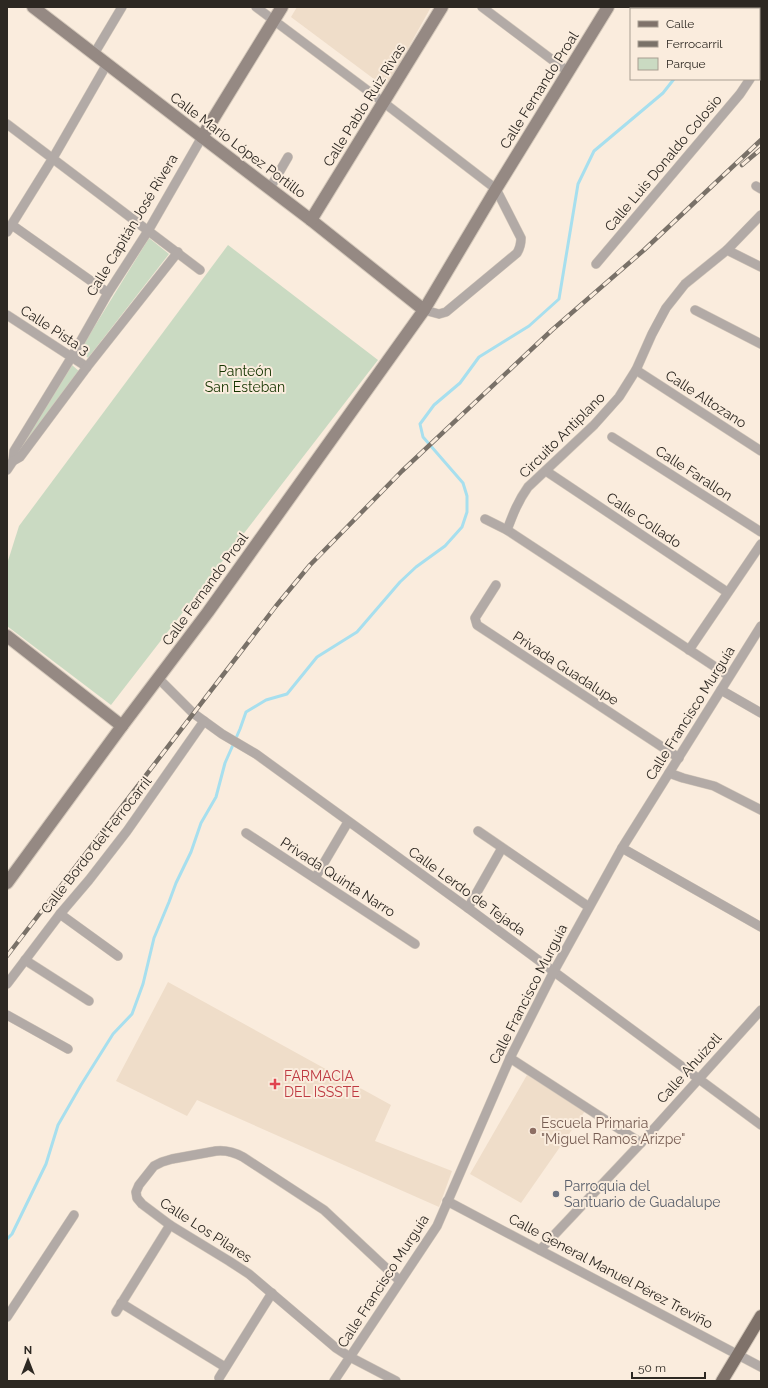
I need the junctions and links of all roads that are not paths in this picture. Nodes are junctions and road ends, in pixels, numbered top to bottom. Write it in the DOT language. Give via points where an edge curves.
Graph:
graph roads {
  1 [pos="33,7"];
  2 [pos="122,7"];
  3 [pos="256,7"];
  4 [pos="282,7"];
  5 [pos="442,7"];
  6 [pos="482,7"];
  7 [pos="608,7"];
  8 [pos="274,21"];
  9 [pos="94,54"];
  10 [pos="107,64"];
  11 [pos="567,71"];
  12 [pos="749,80"];
  13 [pos="383,102"];
  14 [pos="7,124"];
  15 [pos="202,137"];
  16 [pos="288,157"];
  17 [pos="53,158"];
  18 [pos="270,188"];
  19 [pos="496,189"];
  20 [pos="761,216"];
  21 [pos="311,220"];
  22 [pos="10,229"];
  23 [pos="148,231"];
  24 [pos="727,250"];
  25 [pos="178,252"];
  26 [pos="596,264"];
  27 [pos="761,267"];
  28 [pos="200,270"];
  29 [pos="108,293"];
  30 [pos="424,310"];
  31 [pos="695,310"];
  32 [pos="7,315"];
  33 [pos="761,344"];
  34 [pos="71,358"];
  35 [pos="87,367"];
  36 [pos="636,370"];
  37 [pos="612,437"];
  38 [pos="7,444"];
  39 [pos="761,451"];
  40 [pos="16,456"];
  41 [pos="7,470"];
  42 [pos="546,471"];
  43 [pos="485,519"];
  44 [pos="507,530"];
  45 [pos="761,532"];
  46 [pos="761,544"];
  47 [pos="496,585"];
  48 [pos="727,592"];
  49 [pos="761,626"];
  50 [pos="7,636"];
  51 [pos="689,650"];
  52 [pos="730,676"];
  53 [pos="158,679"];
  54 [pos="721,690"];
  55 [pos="761,713"];
  56 [pos="204,721"];
  57 [pos="122,726"];
  58 [pos="679,758"];
  59 [pos="669,773"];
  60 [pos="761,810"];
  61 [pos="348,822"];
  62 [pos="478,831"];
  63 [pos="246,833"];
  64 [pos="502,848"];
  65 [pos="622,848"];
  66 [pos="315,878"];
  67 [pos="7,883"];
  68 [pos="589,907"];
  69 [pos="468,908"];
  70 [pos="60,914"];
  71 [pos="761,927"];
  72 [pos="415,944"];
  73 [pos="118,956"];
  74 [pos="25,960"];
  75 [pos="554,971"];
  76 [pos="7,984"];
  77 [pos="89,1001"];
  78 [pos="761,1010"];
  79 [pos="7,1014"];
  80 [pos="68,1049"];
  81 [pos="510,1058"];
  82 [pos="699,1078"];
  83 [pos="761,1125"];
  84 [pos="641,1142"];
  85 [pos="447,1201"];
  86 [pos="74,1215"];
  87 [pos="170,1226"];
  88 [pos="540,1250"];
  89 [pos="400,1281"];
  90 [pos="272,1293"];
  91 [pos="122,1303"];
  92 [pos="116,1312"];
  93 [pos="761,1316"];
  94 [pos="7,1317"];
  95 [pos="739,1354"];
  96 [pos="350,1357"];
  97 [pos="761,1367"];
  98 [pos="225,1368"];
  99 [pos="219,1378"];
  100 [pos="334,1381"];
  101 [pos="396,1381"];
  102 [pos="722,1381"];
  1 -- 9 [label="street, Calle Mario López Portillo"];
  2 -- 9 [label="street"];
  3 -- 8 [label="street"];
  4 -- 8 [label="street, Calle Capitán José Rivera"];
  5 -- 13 [label="street, Calle Pablo Ruiz Rivas"];
  6 -- 11 [label="street"];
  7 -- 11 [label="street, Calle Fernando Proal"];
  8 -- 13 [label="street"];
  8 -- 15 [label="street, Calle Capitán José Rivera"];
  9 -- 10 [label="street, Calle Mario López Portillo"];
  10 -- 15 [label="street, Calle Mario López Portillo"];
  10 -- 17 [label="street"];
  11 -- 19 [label="street, Calle Fernando Proal"];
  12 -- 26 [label="street, Calle Luis Donaldo Colosio"];
  13 -- 19 [label="street"];
  13 -- 21 [label="street, Calle Pablo Ruiz Rivas"];
  14 -- 17 [label="street"];
  15 -- 18 [label="street, Calle Mario López Portillo"];
  15 -- 23 [label="street, Calle Capitán José Rivera"];
  16 -- 18 [label="street"];
  17 -- 22 [label="street"];
  17 -- 23 [label="street"];
  18 -- 21 [label="street, Calle Mario López Portillo"];
  19 -- 30 [label="street, Calle Fernando Proal"];
  19 -- 30 [label="street" via="521,238 519,249 446,312 440,314"];
  20 -- 24 [label="street, Circuito Antiplano"];
  21 -- 30 [label="street, Calle Mario López Portillo"];
  22 -- 29 [label="street"];
  23 -- 25 [label="street"];
  23 -- 29 [label="street, Calle Capitán José Rivera"];
  24 -- 27 [label="street"];
  24 -- 36 [label="street, Circuito Antiplano" via="685,284 666,308"];
  25 -- 28 [label="street"];
  25 -- 35 [label="street, Calle Capitán José Rivera"];
  29 -- 34 [label="street, Calle Capitán José Rivera"];
  30 -- 53 [label="street, Calle Fernando Proal"];
  31 -- 33 [label="street"];
  32 -- 34 [label="street, Calle Pista 3"];
  34 -- 35 [label="street, Calle Pista 3"];
  34 -- 40 [label="street, Calle Capitán José Rivera"];
  35 -- 40 [label="street, Calle Capitán José Rivera"];
  36 -- 39 [label="street, Calle Altozano"];
  36 -- 42 [label="street, Circuito Antiplano" via="619,397"];
  37 -- 45 [label="street, Calle Farallon"];
  38 -- 40 [label="street"];
  40 -- 41 [label="street, Calle Capitán José Rivera"];
  42 -- 44 [label="street, Circuito Antiplano" via="520,497"];
  42 -- 48 [label="street, Calle Collado"];
  43 -- 44 [label="street"];
  44 -- 51 [label="street"];
  46 -- 48 [label="street"];
  47 -- 58 [label="street, Privada Guadalupe" via="475,618 477,625"];
  48 -- 51 [label="street"];
  49 -- 52 [label="street, Calle Francisco Murguía"];
  50 -- 57 [label="street"];
  51 -- 52 [label="street"];
  52 -- 54 [label="street, Calle Francisco Murguía"];
  53 -- 56 [label="street, Calle Lerdo de Tejada"];
  53 -- 57 [label="street, Calle Fernando Proal"];
  54 -- 55 [label="street"];
  54 -- 58 [label="street, Calle Francisco Murguía"];
  56 -- 61 [label="street, Calle Lerdo de Tejada" via="256,754"];
  56 -- 70 [label="street, Calle Bordo del Ferrocarril" via="127,831"];
  57 -- 67 [label="street, Calle Fernando Proal"];
  58 -- 59 [label="street, Calle Francisco Murguía"];
  59 -- 60 [label="street" via="714,786"];
  59 -- 65 [label="street, Calle Francisco Murguía"];
  61 -- 66 [label="street"];
  61 -- 69 [label="street, Calle Lerdo de Tejada"];
  62 -- 64 [label="street"];
  63 -- 66 [label="street, Privada Quinta Narro"];
  64 -- 68 [label="street"];
  64 -- 69 [label="street"];
  65 -- 68 [label="street, Calle Francisco Murguía"];
  65 -- 71 [label="street"];
  66 -- 72 [label="street, Privada Quinta Narro"];
  68 -- 75 [label="street, Calle Francisco Murguía"];
  69 -- 75 [label="street, Calle Lerdo de Tejada"];
  70 -- 73 [label="street"];
  70 -- 74 [label="street, Calle Bordo del Ferrocarril"];
  74 -- 76 [label="street, Calle Bordo del Ferrocarril"];
  74 -- 77 [label="street"];
  75 -- 81 [label="street, Calle Francisco Murguía"];
  75 -- 82 [label="street, Calle Lerdo de Tejada"];
  78 -- 82 [label="street, Calle Ahuízotl"];
  79 -- 80 [label="street"];
  81 -- 84 [label="street"];
  81 -- 85 [label="street, Calle Francisco Murguía"];
  82 -- 83 [label="street, Calle Lerdo de Tejada"];
  82 -- 84 [label="street, Calle Ahuízotl"];
  84 -- 88 [label="street, Calle Ahuízotl"];
  85 -- 88 [label="street, Calle General Manuel Pérez Treviño"];
  85 -- 89 [label="street, Calle Francisco Murguía" via="437,1226"];
  86 -- 94 [label="street"];
  87 -- 89 [label="street, Calle Los Pilares" via="137,1198 136,1192 147,1173 154,1166 172,1159 216,1151 234,1152 324,1210"];
  87 -- 90 [label="street, Calle Los Pilares" via="229,1261"];
  87 -- 91 [label="street"];
  88 -- 95 [label="street, Calle General Manuel Pérez Treviño"];
  89 -- 96 [label="street, Calle Francisco Murguía"];
  90 -- 96 [label="street, Calle Los Pilares"];
  90 -- 98 [label="street"];
  91 -- 92 [label="street"];
  91 -- 98 [label="street"];
  93 -- 95 [label="main road"];
  95 -- 97 [label="street, Calle General Manuel Pérez Treviño"];
  95 -- 102 [label="main road"];
  96 -- 100 [label="street, Calle Francisco Murguía"];
  96 -- 101 [label="street, Calle Los Pilares"];
  98 -- 99 [label="street"];
}
